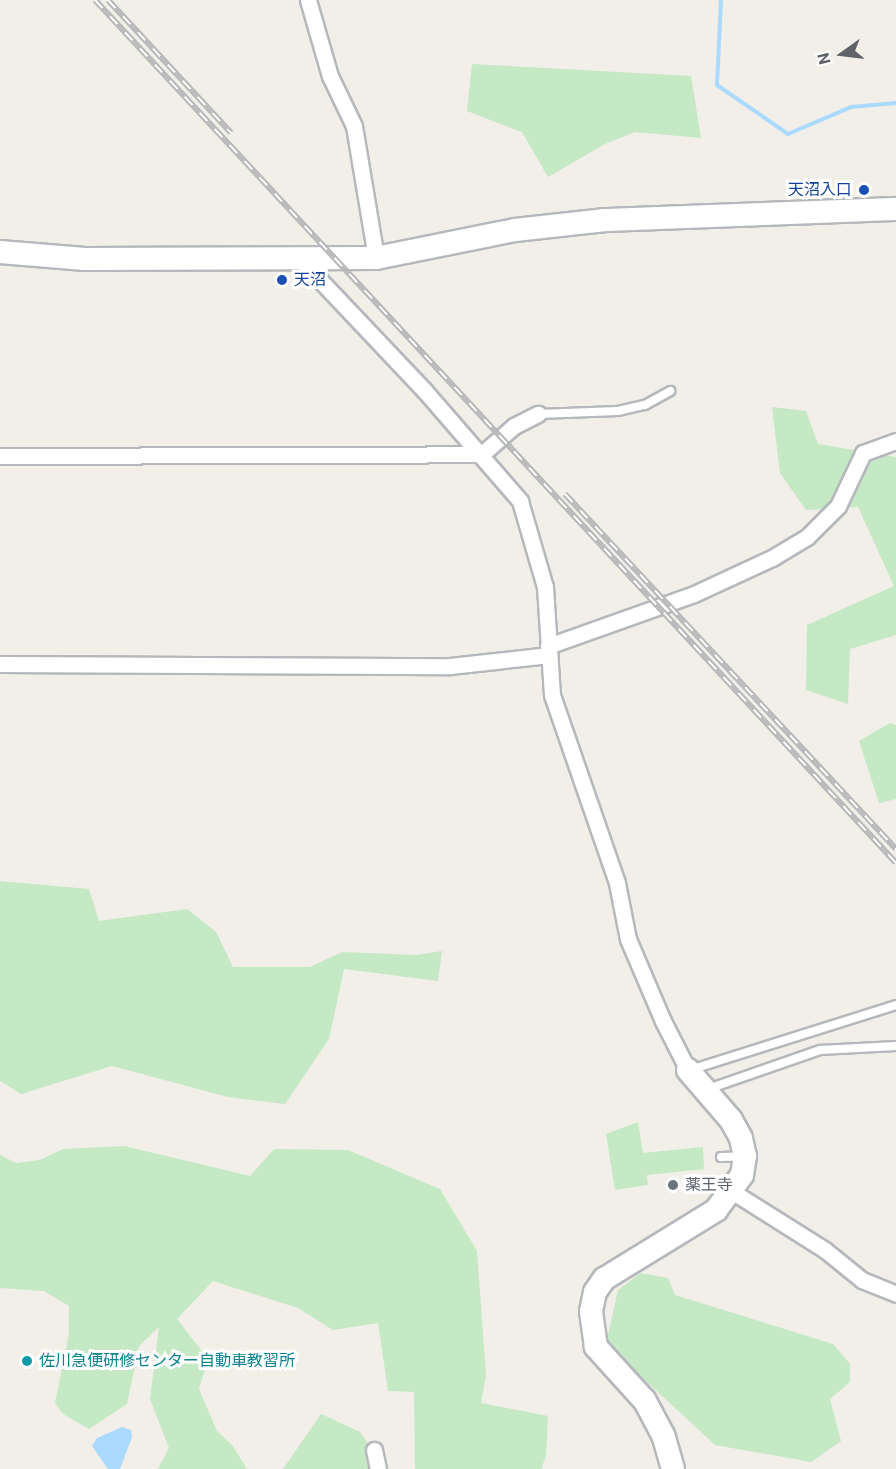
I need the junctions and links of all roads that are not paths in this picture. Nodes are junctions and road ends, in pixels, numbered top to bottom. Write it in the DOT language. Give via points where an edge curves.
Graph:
graph roads {
  1 [pos="308,0"];
  2 [pos="896,209"];
  3 [pos="0,252"];
  4 [pos="376,258"];
  5 [pos="301,260"];
  6 [pos="670,391"];
  7 [pos="538,414"];
  8 [pos="896,441"];
  9 [pos="482,454"];
  10 [pos="0,456"];
  11 [pos="548,650"];
  12 [pos="0,664"];
  13 [pos="896,1005"];
  14 [pos="896,1046"];
  15 [pos="688,1070"];
  16 [pos="707,1089"];
  17 [pos="745,1156"];
  18 [pos="721,1157"];
  19 [pos="733,1192"];
  20 [pos="896,1294"];
  21 [pos="374,1450"];
  22 [pos="378,1469"];
  23 [pos="673,1469"];
  1 -- 4 [label="street" via="330,76 354,126"];
  2 -- 4 [label="street" via="605,219 515,230"];
  3 -- 5 [label="street" via="85,259"];
  4 -- 5 [label="street"];
  5 -- 9 [label="street"];
  6 -- 7 [label="lane" via="645,405 618,411"];
  7 -- 9 [label="street" via="514,426"];
  8 -- 11 [label="street" via="863,453 838,506 807,537 694,594"];
  9 -- 10 [label="street"];
  9 -- 11 [label="street" via="520,501 545,587"];
  11 -- 12 [label="street" via="450,666"];
  11 -- 15 [label="street" via="552,695 617,883 628,939"];
  13 -- 15 [label="lane"];
  14 -- 16 [label="lane" via="820,1050"];
  15 -- 16 [label="street"];
  16 -- 17 [label="street" via="731,1119"];
  17 -- 18 [label="lane"];
  17 -- 19 [label="street" via="742,1176"];
  19 -- 20 [label="street" via="825,1250 869,1284"];
  19 -- 23 [label="street" via="716,1210 604,1279 595,1292 591,1328 596,1347 644,1400 663,1435"];
  21 -- 22 [label="street"];
}
